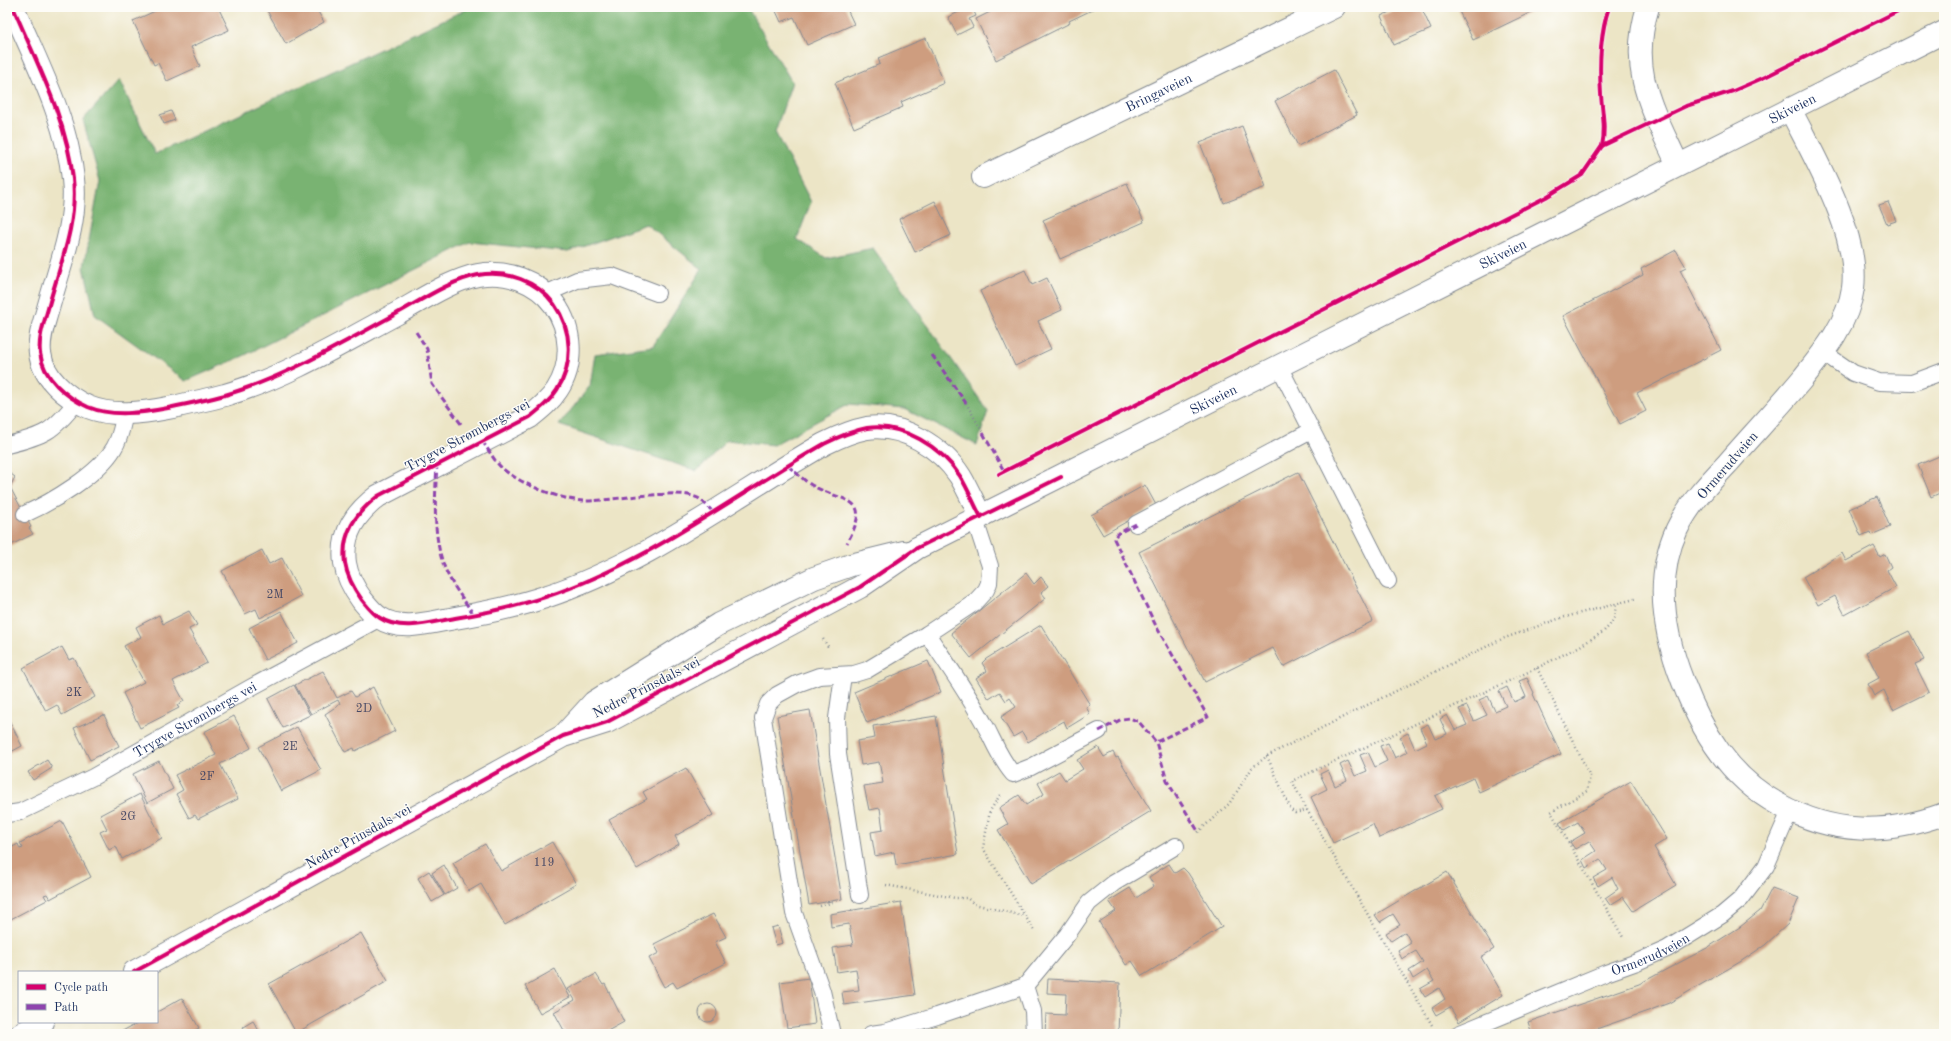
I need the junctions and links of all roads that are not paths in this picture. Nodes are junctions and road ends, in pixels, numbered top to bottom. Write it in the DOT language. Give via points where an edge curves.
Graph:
graph roads {
  1 [pos="13,7"];
  2 [pos="1334,7"];
  3 [pos="1648,7"];
  4 [pos="1944,32"];
  5 [pos="1790,109"];
  6 [pos="1678,164"];
  7 [pos="983,177"];
  8 [pos="657,293"];
  9 [pos="545,294"];
  10 [pos="1824,353"];
  11 [pos="1279,366"];
  12 [pos="1944,371"];
  13 [pos="77,401"];
  14 [pos="125,413"];
  15 [pos="1311,431"];
  16 [pos="7,445"];
  17 [pos="1061,476"];
  18 [pos="24,514"];
  19 [pos="978,519"];
  20 [pos="1136,524"];
  21 [pos="917,548"];
  22 [pos="1388,581"];
  23 [pos="380,618"];
  24 [pos="927,634"];
  25 [pos="843,675"];
  26 [pos="1099,731"];
  27 [pos="563,736"];
  28 [pos="1790,811"];
  29 [pos="7,814"];
  30 [pos="1944,814"];
  31 [pos="1176,846"];
  32 [pos="860,895"];
  33 [pos="136,971"];
  34 [pos="1025,986"];
  35 [pos="41,1023"];
  36 [pos="21,1034"];
  37 [pos="832,1034"];
  38 [pos="871,1034"];
  39 [pos="1034,1034"];
  40 [pos="1458,1034"];
  1 -- 13 [label="street, Trygve Strømbergs vei" via="58,117 72,165 74,183 71,220 43,327 40,353 48,376"];
  2 -- 7 [label="street, Bringaveien"];
  3 -- 6 [label="street" via="1640,40 1639,61 1642,81 1648,100"];
  4 -- 5 [label="street, Skiveien"];
  5 -- 6 [label="street, Skiveien"];
  5 -- 10 [label="street, Ormerudveien" via="1837,206 1851,253 1853,289 1841,324"];
  6 -- 11 [label="street, Skiveien"];
  8 -- 9 [label="lane" via="612,276 577,280"];
  9 -- 14 [label="street, Trygve Strømbergs vei" via="536,286 508,275 476,275 447,287 318,355 251,386 180,406"];
  9 -- 23 [label="street, Trygve Strømbergs vei" via="563,321 567,332 567,369 558,390 530,417 378,496 358,513 350,526 344,555 346,569 358,595"];
  10 -- 12 [label="lane" via="1853,373 1880,382 1912,383"];
  10 -- 28 [label="street, Ormerudveien" via="1698,496 1677,528 1664,577 1663,612 1668,636 1676,665 1702,726 1720,755 1741,778 1764,796"];
  11 -- 15 [label="lane"];
  11 -- 17 [label="street, Skiveien"];
  13 -- 14 [label="street, Trygve Strømbergs vei" via="106,412"];
  13 -- 16 [label="lane" via="61,422 44,434"];
  14 -- 18 [label="lane" via="120,437 114,449 99,466 48,504"];
  15 -- 20 [label="lane"];
  15 -- 22 [label="lane"];
  17 -- 19 [label="street, Nedre Prinsdals vei"];
  19 -- 21 [label="street, Nedre Prinsdals vei"];
  19 -- 23 [label="street, Trygve Strømbergs vei" via="960,477 930,444 905,433 868,428 845,434 824,444 634,559 578,585 505,608 430,622 403,626"];
  19 -- 24 [label="lane" via="990,566 986,590 974,603"];
  21 -- 27 [label="street, Nedre Prinsdals vei" via="860,588 608,722"];
  21 -- 27 [label="street, Nedre Prinsdals vei" via="851,565 814,578 719,624 594,702"];
  23 -- 29 [label="lane, Trygve Strømbergs vei" via="93,777 20,812"];
  24 -- 25 [label="lane" via="867,670"];
  24 -- 26 [label="lane" via="962,686 1002,761 1013,774"];
  25 -- 32 [label="lane" via="837,718 838,754"];
  25 -- 37 [label="lane" via="819,676 797,684 777,695 768,704 764,718 794,913 822,991"];
  27 -- 33 [label="street, Nedre Prinsdals vei"];
  28 -- 30 [label="street, Ormerudveien" via="1817,821 1873,830 1898,828"];
  28 -- 40 [label="lane, Ormerudveien" via="1766,866 1741,899 1722,915 1637,962"];
  31 -- 34 [label="lane" via="1114,883 1094,899"];
  34 -- 38 [label="lane" via="937,1016"];
  34 -- 39 [label="lane" via="1033,1011"];
  35 -- 36 [label="street"];
}
